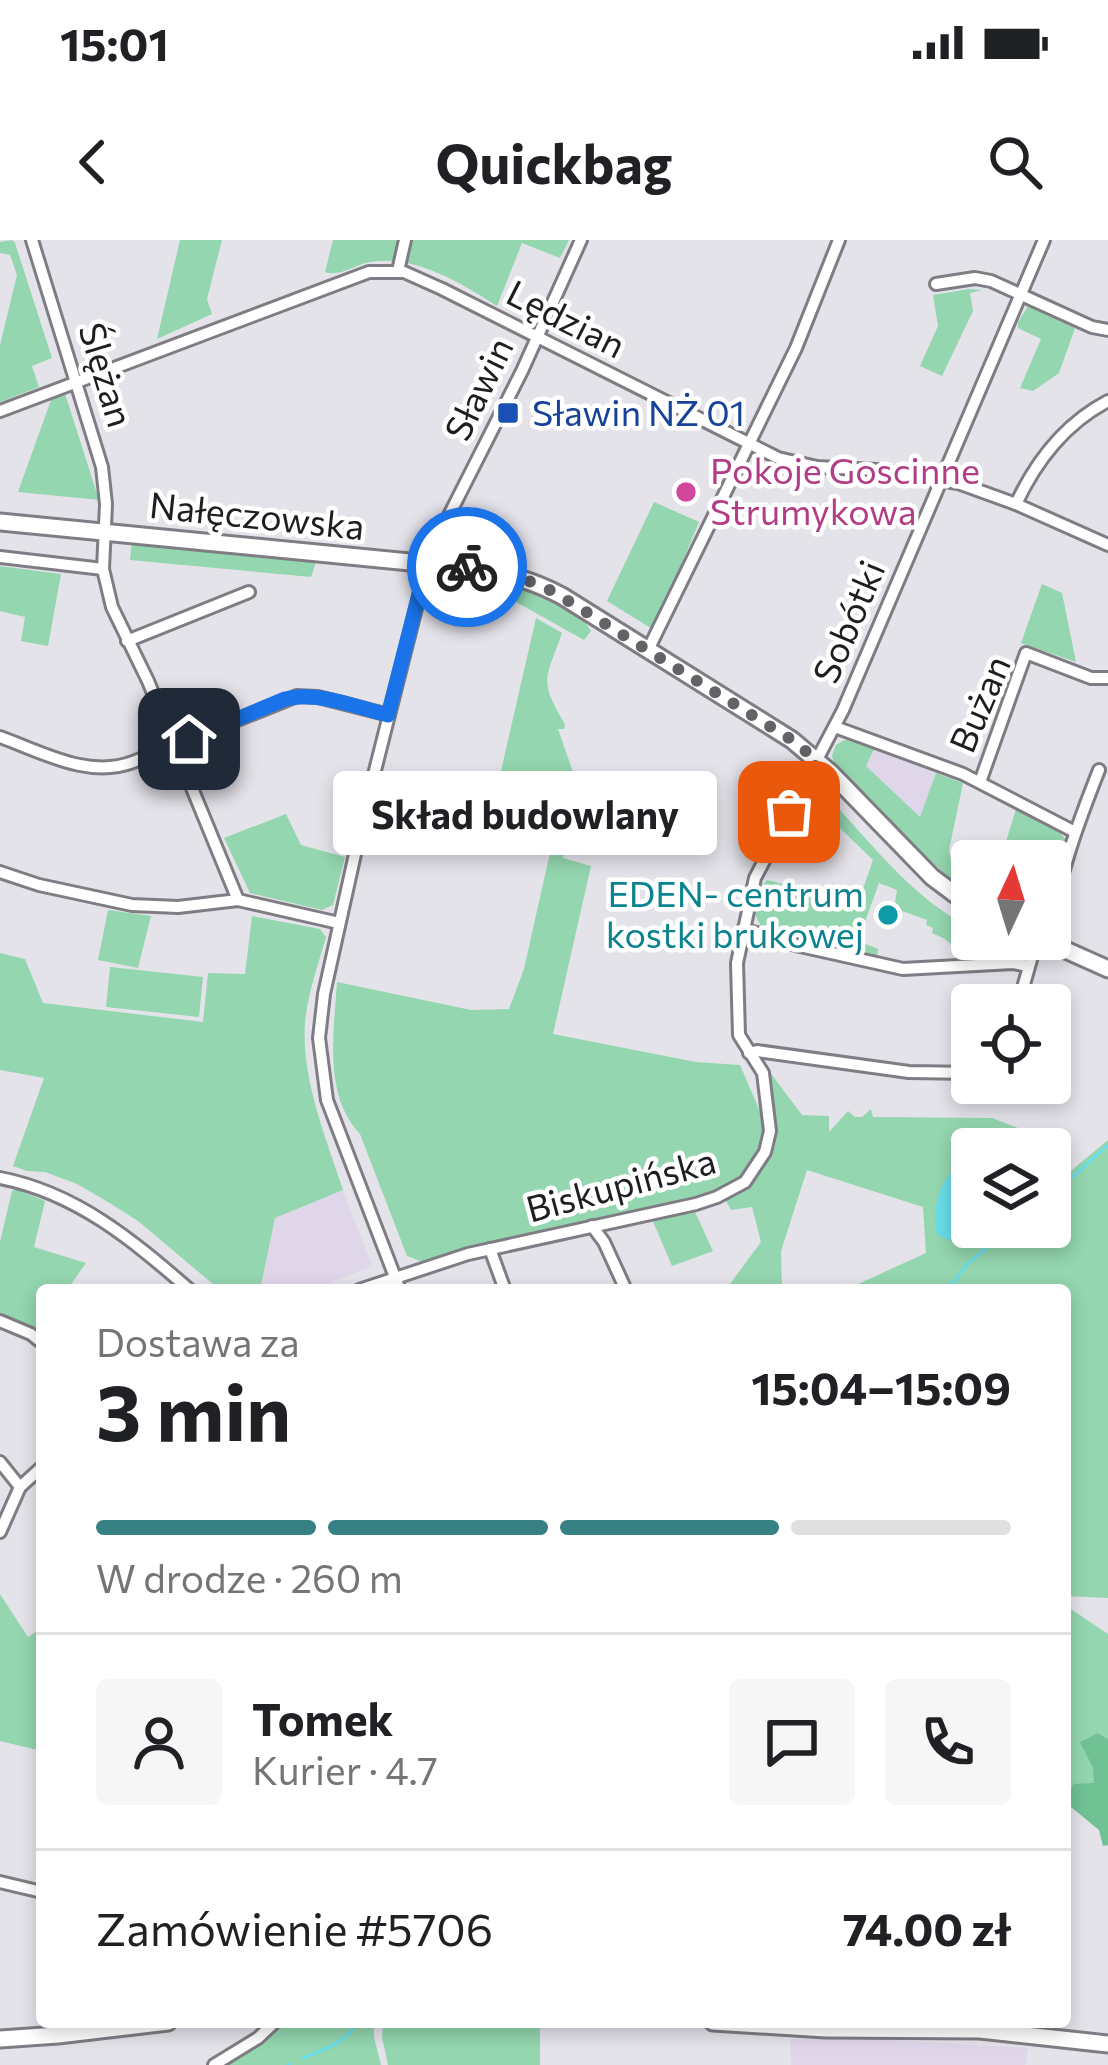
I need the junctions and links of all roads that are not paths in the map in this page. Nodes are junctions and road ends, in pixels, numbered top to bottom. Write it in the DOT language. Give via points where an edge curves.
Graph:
graph roads {
  1 [pos="32,240"];
  2 [pos="405,240"];
  3 [pos="581,240"];
  4 [pos="839,240"];
  5 [pos="1044,240"];
  6 [pos="398,271"];
  7 [pos="937,284"];
  8 [pos="1020,293"];
  9 [pos="1108,330"];
  10 [pos="537,338"];
  11 [pos="76,381"];
  12 [pos="1108,401"];
  13 [pos="0,411"];
  14 [pos="750,444"];
  15 [pos="942,480"];
  16 [pos="1016,504"];
  17 [pos="0,522"];
  18 [pos="106,532"];
  19 [pos="1108,545"];
  20 [pos="0,557"];
  21 [pos="427,563"];
  22 [pos="103,569"];
  23 [pos="249,592"];
  24 [pos="127,641"];
  25 [pos="648,650"];
  26 [pos="1108,678"];
  27 [pos="388,715"];
  28 [pos="835,728"];
  29 [pos="0,737"];
  30 [pos="173,746"];
  31 [pos="818,761"];
  32 [pos="1099,770"];
  33 [pos="980,782"];
  34 [pos="1075,832"];
  35 [pos="1071,846"];
  36 [pos="0,872"];
  37 [pos="951,891"];
  38 [pos="238,900"];
  39 [pos="339,923"];
  40 [pos="743,929"];
  41 [pos="1071,950"];
  42 [pos="1032,960"];
  43 [pos="1028,966"];
  44 [pos="1108,968"];
  45 [pos="1023,984"];
  46 [pos="748,1053"];
  47 [pos="951,1073"];
  48 [pos="0,1178"];
  49 [pos="592,1226"];
  50 [pos="490,1250"];
  51 [pos="183,1284"];
  52 [pos="397,1284"];
  53 [pos="503,1284"];
  54 [pos="623,1284"];
  55 [pos="0,1321"];
  56 [pos="36,1338"];
  57 [pos="0,1462"];
  58 [pos="36,1472"];
  59 [pos="20,1487"];
  60 [pos="0,1532"];
  61 [pos="0,1882"];
  62 [pos="36,1891"];
  63 [pos="121,2028"];
  64 [pos="269,2028"];
  65 [pos="810,2028"];
  66 [pos="0,2039"];
  67 [pos="1108,2044"];
  68 [pos="214,2065"];
  1 -- 11 [label="street, Ślężan"];
  2 -- 6 [label="street"];
  3 -- 10 [label="street, Sławin"];
  4 -- 14 [label="street"];
  5 -- 8 [label="street, Sobótki"];
  6 -- 10 [label="street, Lędzian"];
  6 -- 11 [label="street" via="369,272"];
  7 -- 8 [label="street" via="975,278"];
  8 -- 9 [label="street"];
  8 -- 15 [label="street, Sobótki"];
  10 -- 14 [label="street, Lędzian"];
  10 -- 21 [label="street, Sławin"];
  11 -- 13 [label="street"];
  11 -- 18 [label="street, Ślężan" via="104,472"];
  12 -- 16 [label="street" via="1052,446"];
  14 -- 15 [label="street, Lędzian" via="796,464"];
  14 -- 25 [label="street"];
  15 -- 16 [label="street, Lędzian"];
  15 -- 28 [label="street, Sobótki"];
  16 -- 19 [label="street, Lędzian"];
  17 -- 18 [label="main road, Nałęczowska"];
  18 -- 21 [label="main road, Nałęczowska"];
  18 -- 22 [label="street, Ślężan"];
  20 -- 22 [label="street"];
  21 -- 25 [label="main road, Nałęczowska" via="535,582"];
  21 -- 27 [label="street, Sławin"];
  22 -- 24 [label="street"];
  23 -- 24 [label="street"];
  24 -- 30 [label="street"];
  25 -- 31 [label="main road, Nałęczowska"];
  26 -- 33 [label="street, Bużan" via="1026,653"];
  27 -- 30 [label="street" via="301,696"];
  27 -- 39 [label="street, Sławin"];
  28 -- 31 [label="street, Sobótki"];
  28 -- 33 [label="street, Bużan"];
  29 -- 30 [label="street" via="102,768"];
  30 -- 38 [label="street"];
  31 -- 37 [label="main road, Nałęczowska"];
  31 -- 40 [label="street, Biskupińska" via="758,871"];
  32 -- 34 [label="street"];
  33 -- 34 [label="street, Bużan"];
  34 -- 35 [label="street"];
  36 -- 38 [label="street" via="143,907"];
  38 -- 39 [label="street"];
  39 -- 52 [label="street, Sławin" via="321,1011 323,1083"];
  40 -- 43 [label="street" via="914,971"];
  40 -- 46 [label="street, Biskupińska" via="739,1035"];
  41 -- 44 [label="main road"];
  42 -- 43 [label="street"];
  43 -- 45 [label="street"];
  46 -- 47 [label="street"];
  46 -- 49 [label="street, Biskupińska" via="763,1073 770,1131 746,1182 696,1204"];
  48 -- 51 [label="street" via="84,1208"];
  49 -- 50 [label="street, Biskupińska"];
  49 -- 54 [label="street"];
  50 -- 52 [label="street, Biskupińska"];
  50 -- 53 [label="street, Biskupińska"];
  55 -- 56 [label="street"];
  57 -- 59 [label="street"];
  58 -- 59 [label="street"];
  59 -- 60 [label="street"];
  61 -- 62 [label="street"];
  63 -- 66 [label="main road"];
  64 -- 68 [label="street"];
  65 -- 67 [label="main road" via="997,2031"];
}
